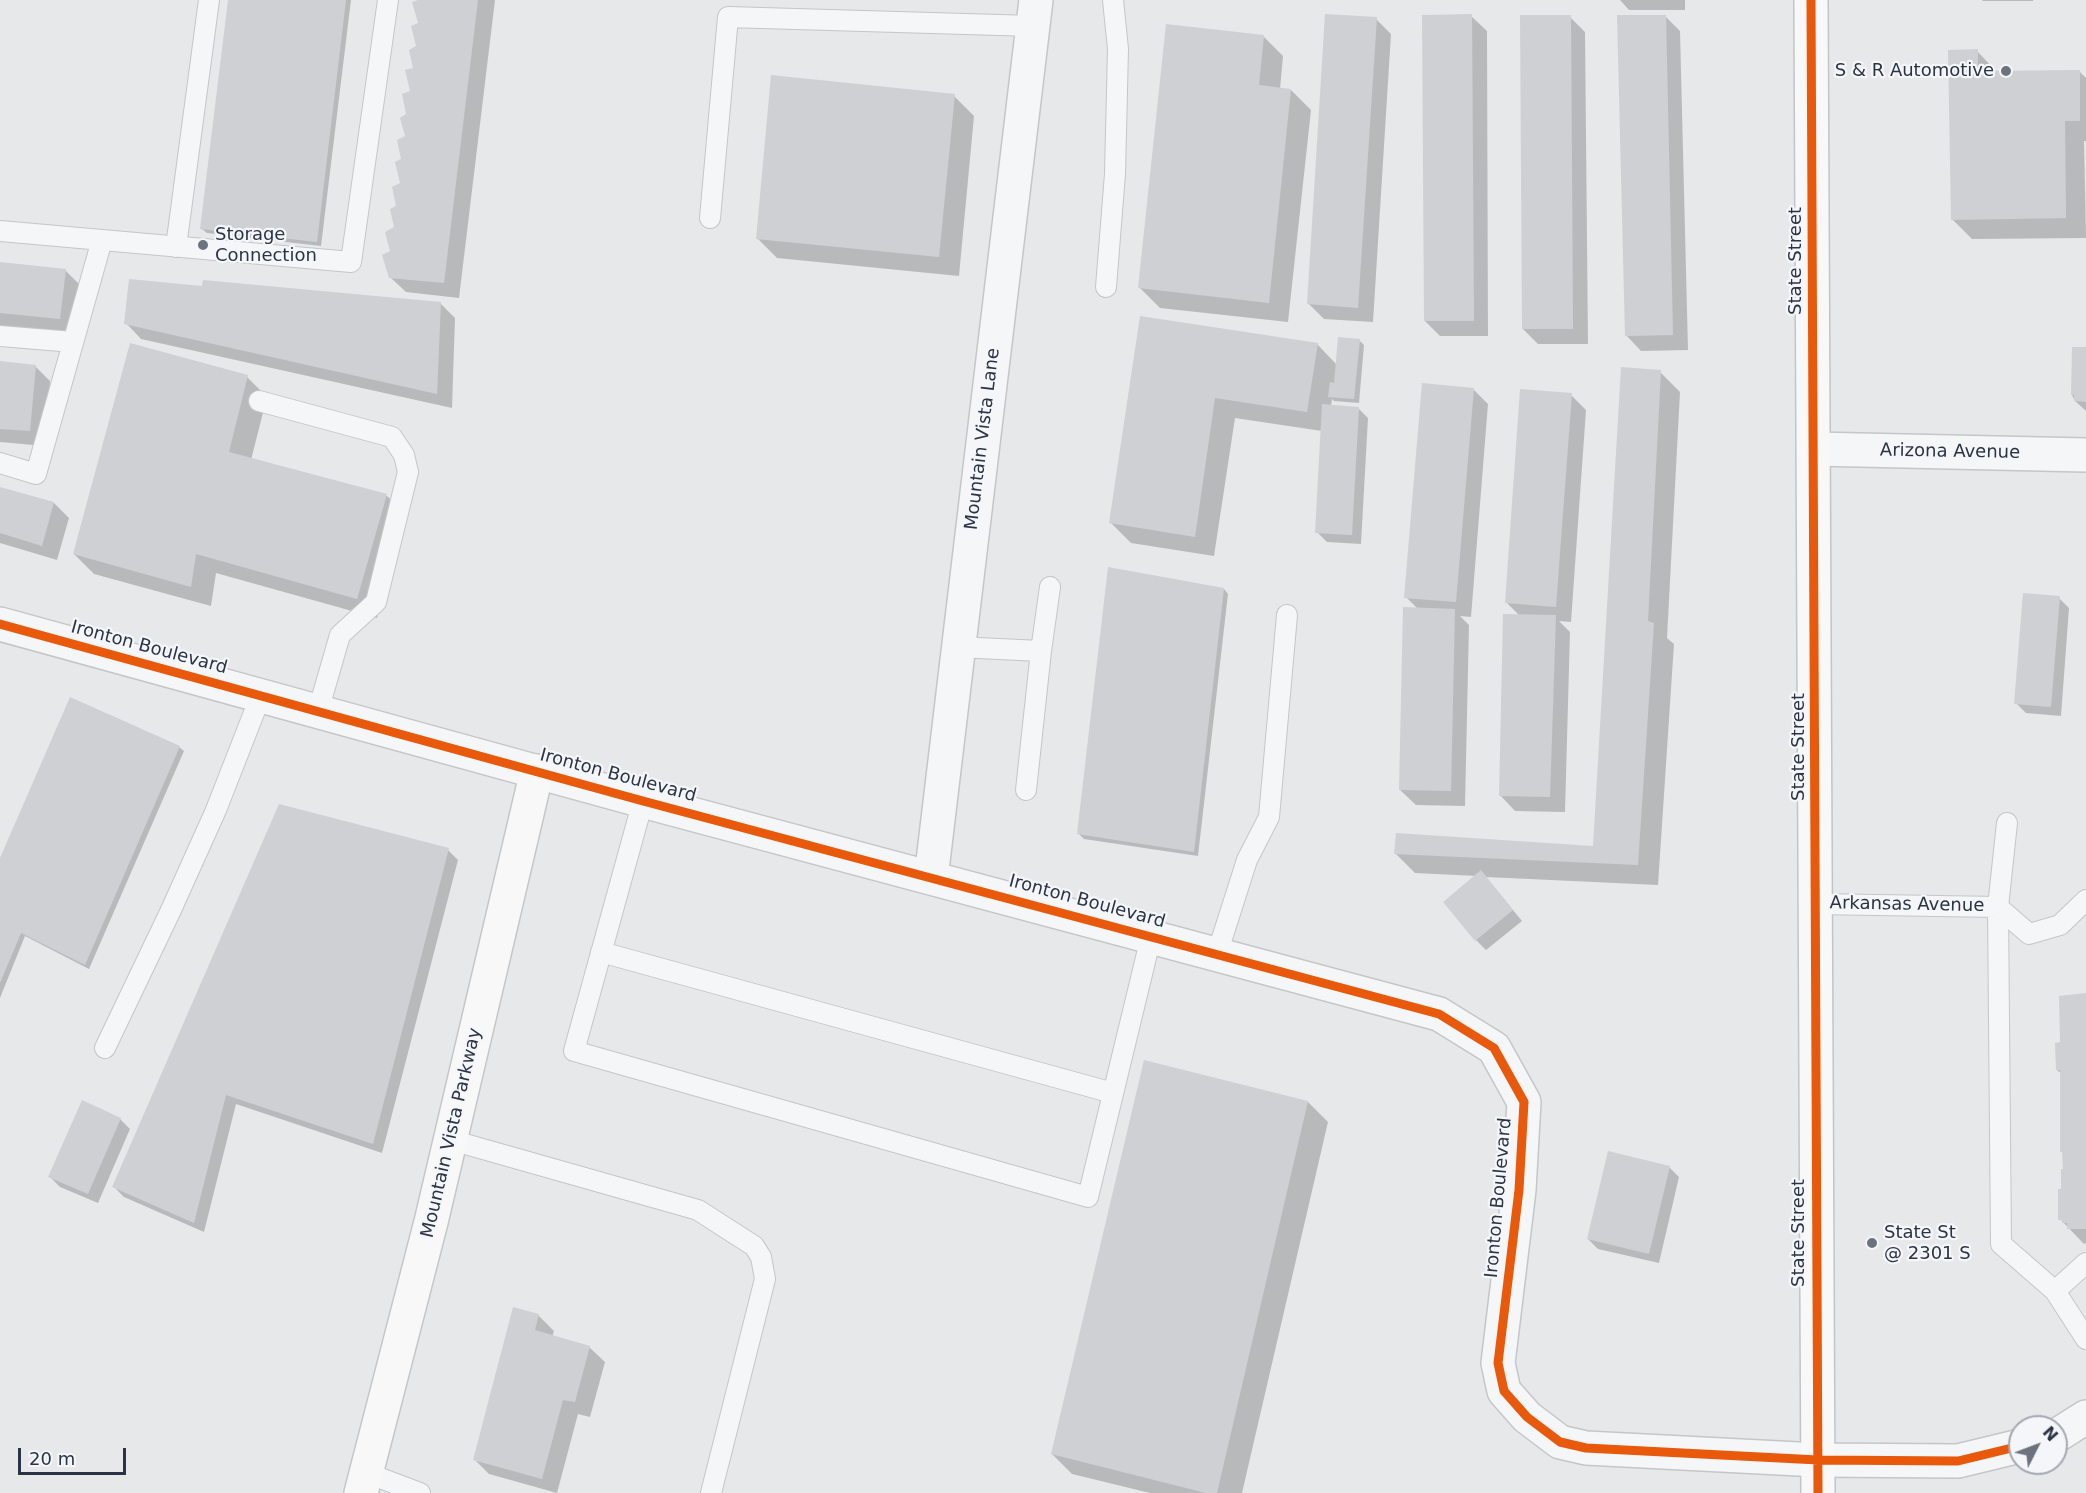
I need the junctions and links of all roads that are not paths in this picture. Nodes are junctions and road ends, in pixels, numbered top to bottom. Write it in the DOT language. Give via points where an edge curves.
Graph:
graph roads {
  1 [pos="209,0"];
  2 [pos="388,0"];
  3 [pos="1113,0"];
  4 [pos="1811,0"];
  5 [pos="1040,7"];
  6 [pos="710,218"];
  7 [pos="0,231"];
  8 [pos="102,240"];
  9 [pos="176,247"];
  10 [pos="1106,287"];
  11 [pos="0,336"];
  12 [pos="73,342"];
  13 [pos="259,401"];
  14 [pos="1814,449"];
  15 [pos="2086,456"];
  16 [pos="0,463"];
  17 [pos="1050,587"];
  18 [pos="1287,615"];
  19 [pos="0,624"];
  20 [pos="957,647"];
  21 [pos="1041,651"];
  22 [pos="261,695"];
  23 [pos="318,711"];
  24 [pos="537,771"];
  25 [pos="1026,790"];
  26 [pos="643,801"];
  27 [pos="2007,823"];
  28 [pos="931,878"];
  29 [pos="2086,900"];
  30 [pos="1816,904"];
  31 [pos="1998,907"];
  32 [pos="1151,937"];
  33 [pos="601,952"];
  34 [pos="1218,954"];
  35 [pos="105,1048"];
  36 [pos="1113,1094"];
  37 [pos="451,1140"];
  38 [pos="2086,1263"];
  39 [pos="2055,1290"];
  40 [pos="2086,1339"];
  41 [pos="2086,1417"];
  42 [pos="2068,1428"];
  43 [pos="2008,1449"];
  44 [pos="1818,1460"];
  45 [pos="364,1483"];
  46 [pos="420,1493"];
  47 [pos="711,1493"];
  48 [pos="1818,1493"];
  1 -- 9 [label="lane"];
  2 -- 9 [label="lane" via="351,262"];
  3 -- 10 [label="lane" via="1118,49 1115,174"];
  4 -- 14 [label="main road, State Street"];
  5 -- 6 [label="lane" via="729,17"];
  5 -- 20 [label="street, Mountain Vista Lane"];
  7 -- 8 [label="lane"];
  8 -- 9 [label="lane"];
  8 -- 12 [label="lane"];
  11 -- 12 [label="lane"];
  12 -- 16 [label="lane" via="36,474"];
  13 -- 23 [label="lane" via="392,437 404,455 408,472 376,602 340,635"];
  14 -- 15 [label="street, Arizona Avenue"];
  14 -- 30 [label="main road, State Street"];
  17 -- 21 [label="lane"];
  18 -- 34 [label="lane" via="1269,817 1247,860"];
  19 -- 22 [label="street, Ironton Boulevard"];
  20 -- 21 [label="lane"];
  20 -- 28 [label="street, Mountain Vista Lane"];
  21 -- 25 [label="lane"];
  22 -- 23 [label="street, Ironton Boulevard"];
  22 -- 35 [label="lane" via="216,810"];
  23 -- 24 [label="street, Ironton Boulevard"];
  24 -- 26 [label="street, Ironton Boulevard"];
  24 -- 37 [label="main road, Mountain Vista Parkway"];
  26 -- 28 [label="street, Ironton Boulevard"];
  26 -- 33 [label="lane"];
  27 -- 31 [label="lane"];
  28 -- 32 [label="street, Ironton Boulevard"];
  29 -- 31 [label="lane, Arkansas Avenue" via="2060,925 2030,934"];
  30 -- 31 [label="lane, Arkansas Avenue"];
  30 -- 44 [label="main road, State Street"];
  31 -- 39 [label="lane" via="2001,1245"];
  32 -- 34 [label="street, Ironton Boulevard"];
  32 -- 36 [label="lane"];
  33 -- 36 [label="lane"];
  33 -- 36 [label="lane" via="574,1051 1088,1197"];
  34 -- 44 [label="street, Ironton Boulevard" via="1439,1014 1494,1048 1524,1102 1519,1190 1498,1363 1504,1391 1527,1417 1560,1442 1586,1448"];
  37 -- 45 [label="main road, Mountain Vista Parkway"];
  37 -- 47 [label="lane" via="699,1210 754,1246 761,1257 765,1279"];
  38 -- 39 [label="lane"];
  39 -- 40 [label="lane"];
  41 -- 42 [label="street"];
  43 -- 44 [label="street, Ironton Boulevard" via="1958,1461"];
  44 -- 48 [label="main road, State Street"];
  45 -- 46 [label="lane"];
}
